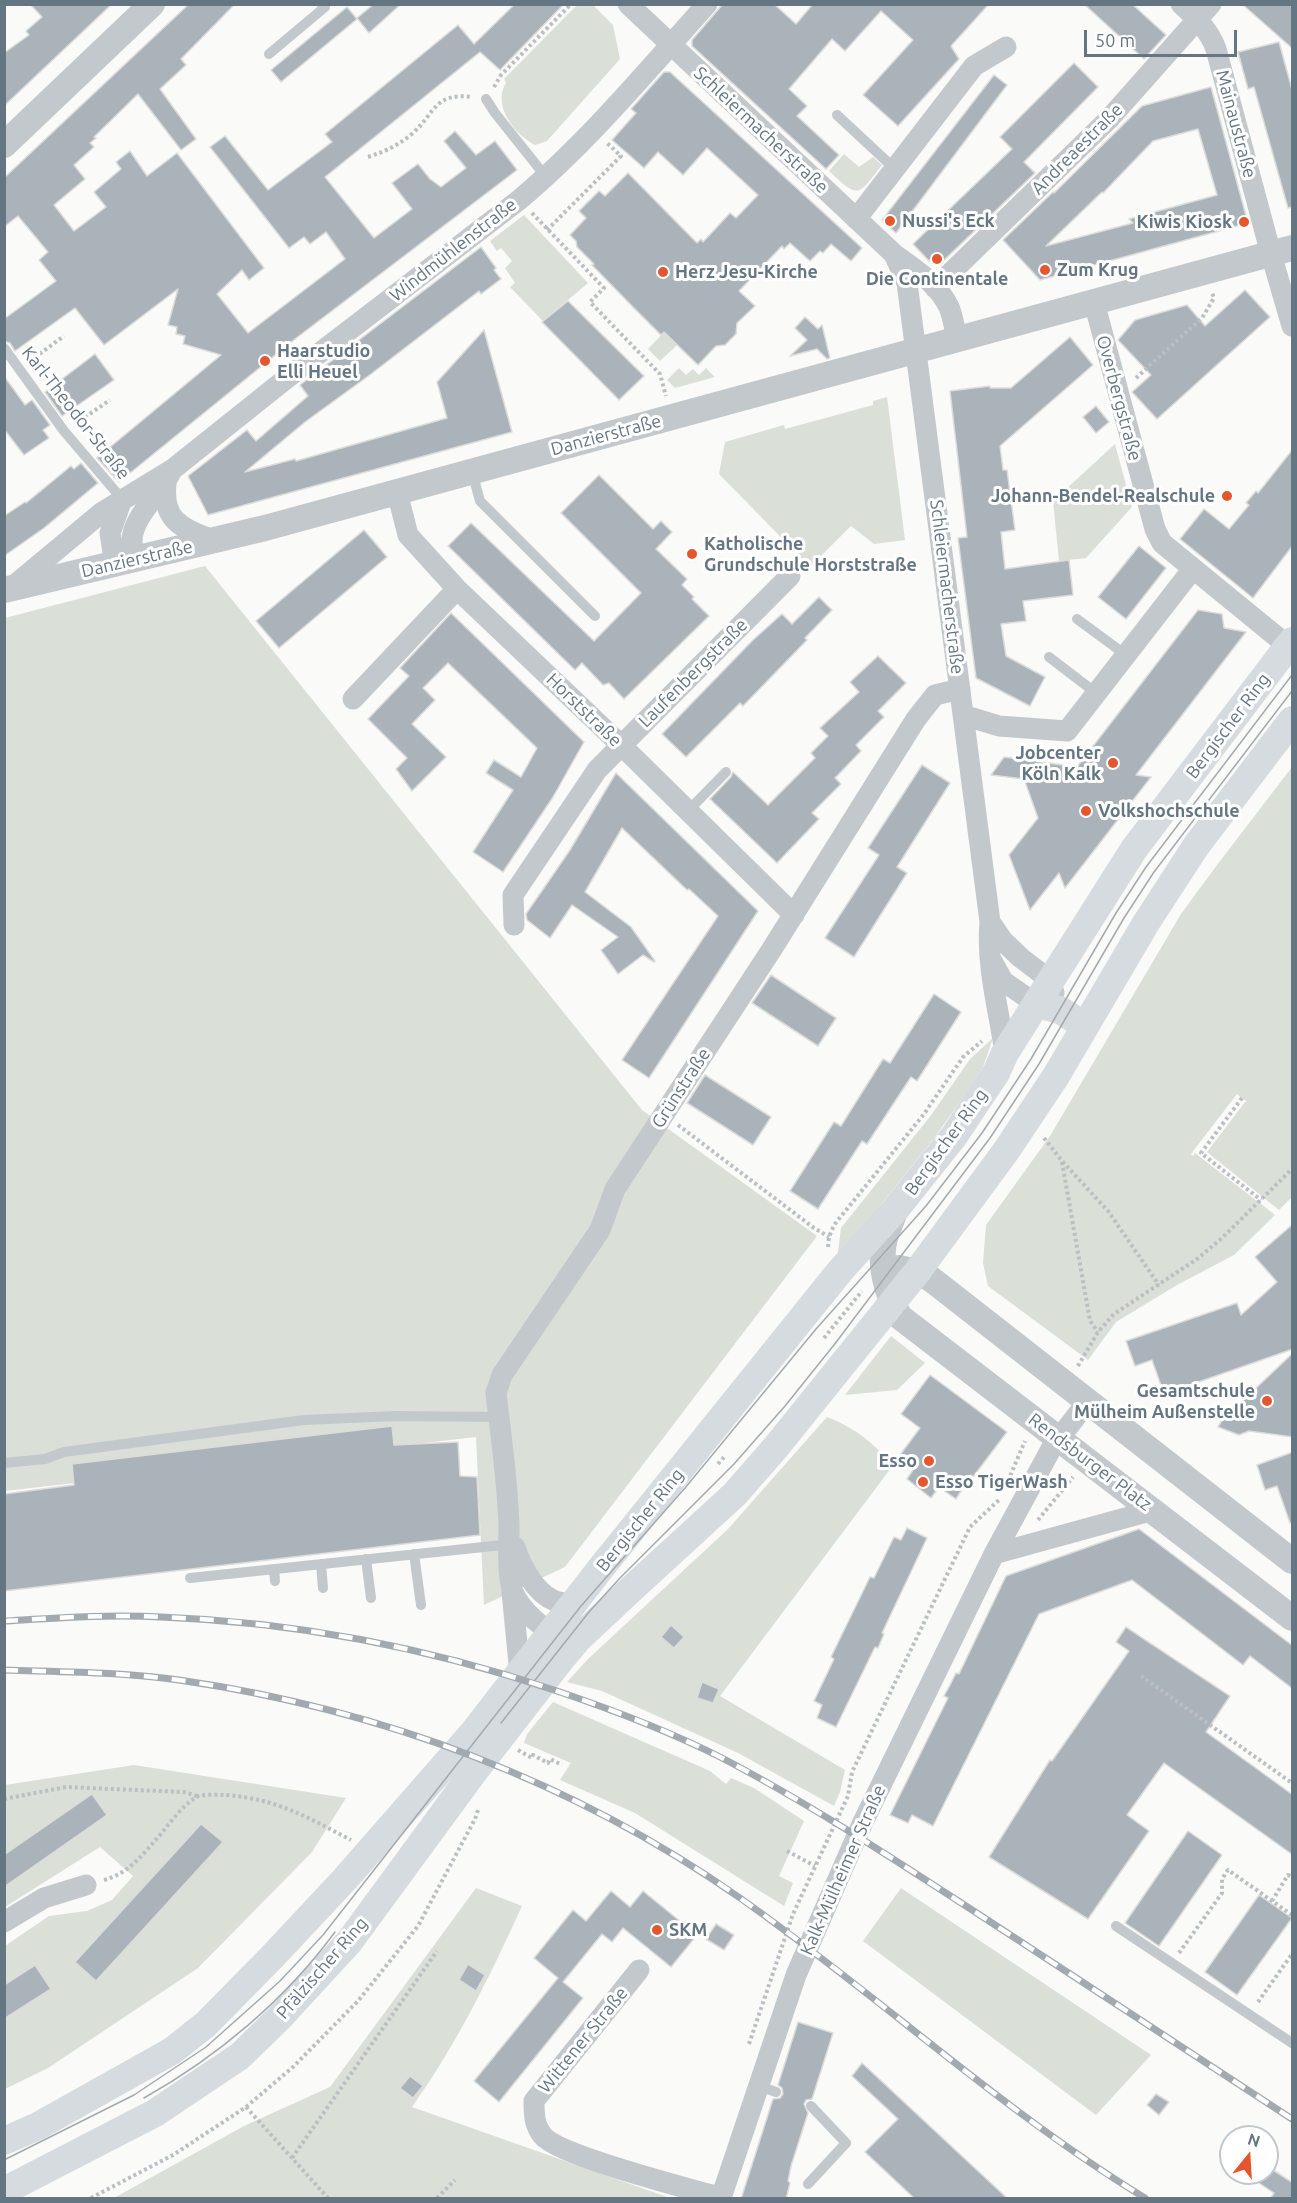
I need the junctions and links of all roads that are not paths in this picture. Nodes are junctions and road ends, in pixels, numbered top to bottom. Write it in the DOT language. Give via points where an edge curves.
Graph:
graph roads {
  1 [pos="152,4"];
  2 [pos="322,4"];
  3 [pos="628,4"];
  4 [pos="707,4"];
  5 [pos="1181,4"];
  6 [pos="1205,12"];
  7 [pos="670,46"];
  8 [pos="1006,48"];
  9 [pos="269,54"];
  10 [pos="486,99"];
  11 [pos="837,115"];
  12 [pos="4,145"];
  13 [pos="895,169"];
  14 [pos="546,177"];
  15 [pos="856,219"];
  16 [pos="1282,251"];
  17 [pos="894,254"];
  18 [pos="935,288"];
  19 [pos="1094,302"];
  20 [pos="1293,326"];
  21 [pos="957,340"];
  22 [pos="4,348"];
  23 [pos="916,351"];
  24 [pos="472,472"];
  25 [pos="170,476"];
  26 [pos="397,492"];
  27 [pos="122,499"];
  28 [pos="215,541"];
  29 [pos="126,562"];
  30 [pos="1192,570"];
  31 [pos="790,576"];
  32 [pos="8,589"];
  33 [pos="457,589"];
  34 [pos="595,616"];
  35 [pos="1077,619"];
  36 [pos="1291,643"];
  37 [pos="1126,655"];
  38 [pos="1049,657"];
  39 [pos="960,689"];
  40 [pos="1096,693"];
  41 [pos="353,699"];
  42 [pos="963,715"];
  43 [pos="1293,720"];
  44 [pos="621,745"];
  45 [pos="726,772"];
  46 [pos="688,811"];
  47 [pos="794,915"];
  48 [pos="990,922"];
  49 [pos="514,925"];
  50 [pos="990,958"];
  51 [pos="1050,980"];
  52 [pos="1048,1007"];
  53 [pos="1085,1026"];
  54 [pos="1005,1053"];
  55 [pos="895,1210"];
  56 [pos="884,1266"];
  57 [pos="840,1271"];
  58 [pos="917,1272"];
  59 [pos="887,1309"];
  60 [pos="1088,1401"];
  61 [pos="498,1417"];
  62 [pos="1059,1439"];
  63 [pos="4,1463"];
  64 [pos="1154,1510"];
  65 [pos="510,1538"];
  66 [pos="414,1554"];
  67 [pos="994,1554"];
  68 [pos="366,1559"];
  69 [pos="1293,1561"];
  70 [pos="321,1564"];
  71 [pos="274,1569"];
  72 [pos="190,1578"];
  73 [pos="275,1581"];
  74 [pos="323,1588"];
  75 [pos="512,1591"];
  76 [pos="371,1598"];
  77 [pos="421,1605"];
  78 [pos="1293,1618"];
  79 [pos="566,1630"];
  80 [pos="520,1674"];
  81 [pos="86,1885"];
  82 [pos="4,1922"];
  83 [pos="1116,1926"];
  84 [pos="639,1970"];
  85 [pos="1293,2043"];
  86 [pos="811,2106"];
  87 [pos="4,2141"];
  88 [pos="808,2184"];
  89 [pos="4,2191"];
  90 [pos="722,2198"];
  1 -- 12 [label="street"];
  2 -- 9 [label="lane" via="325,7"];
  3 -- 7 [label="street, Schleiermacherstraße"];
  4 -- 7 [label="street, Windmühlenstraße"];
  5 -- 6 [label="street, Mainaustraße"];
  6 -- 16 [label="street, Mainaustraße"];
  6 -- 18 [label="street, Andreaestraße" via="1109,119"];
  7 -- 14 [label="street, Windmühlenstraße"];
  7 -- 15 [label="street, Schleiermacherstraße"];
  8 -- 13 [label="street" via="974,66"];
  10 -- 14 [label="lane"];
  11 -- 13 [label="lane"];
  13 -- 15 [label="street"];
  14 -- 25 [label="street, Windmühlenstraße" via="287,378"];
  15 -- 17 [label="street, Schleiermacherstraße"];
  16 -- 19 [label="street, Danzierstraße"];
  16 -- 20 [label="street, Mainaustraße"];
  17 -- 18 [label="street, Schleiermacherstraße"];
  17 -- 23 [label="street, Schleiermacherstraße" via="907,283"];
  18 -- 21 [label="street, Schleiermacherstraße" via="949,307"];
  19 -- 21 [label="street, Danzierstraße"];
  19 -- 30 [label="street, Overbergstraße" via="1155,529 1162,543"];
  21 -- 23 [label="street, Danzierstraße"];
  22 -- 27 [label="lane, Karl-Theodor-Straße" via="64,431"];
  23 -- 24 [label="street, Danzierstraße"];
  23 -- 39 [label="street, Schleiermacherstraße"];
  24 -- 26 [label="street, Danzierstraße"];
  24 -- 34 [label="lane" via="480,501"];
  25 -- 27 [label="street, Windmühlenstraße"];
  25 -- 28 [label="street" via="164,502 172,516 185,528"];
  25 -- 29 [label="street, Windmühlenstraße" via="134,530"];
  26 -- 28 [label="street, Danzierstraße"];
  26 -- 33 [label="street, Horststraße" via="408,535"];
  27 -- 29 [label="street" via="110,533"];
  27 -- 32 [label="street, Windmühlenstraße"];
  28 -- 29 [label="street, Danzierstraße"];
  29 -- 32 [label="street, Danzierstraße"];
  30 -- 36 [label="street, Overbergstraße"];
  30 -- 37 [label="street"];
  31 -- 44 [label="street, Laufenbergstraße"];
  33 -- 41 [label="street"];
  33 -- 44 [label="street, Horststraße"];
  35 -- 37 [label="lane"];
  36 -- 51 [label="main road, Bergischer Ring" via="1134,849"];
  37 -- 40 [label="street"];
  38 -- 40 [label="lane"];
  39 -- 42 [label="street, Schleiermacherstraße"];
  39 -- 47 [label="street, Grünstraße" via="935,695 916,719"];
  40 -- 42 [label="street" via="1067,730 999,726"];
  42 -- 48 [label="street, Schleiermacherstraße"];
  43 -- 53 [label="main road, Bergischer Ring" via="1196,846"];
  44 -- 46 [label="street, Horststraße"];
  44 -- 49 [label="street, Laufenbergstraße" via="597,770 513,895"];
  45 -- 46 [label="lane"];
  46 -- 47 [label="street, Horststraße"];
  47 -- 61 [label="street, Grünstraße" via="615,1189 600,1230 502,1375 496,1393"];
  48 -- 50 [label="street, Schleiermacherstraße"];
  48 -- 51 [label="street, Schleiermacherstraße" via="1003,941"];
  50 -- 52 [label="street" via="1003,981"];
  50 -- 54 [label="street, Schleiermacherstraße"];
  51 -- 52 [label="main road, Bergischer Ring"];
  52 -- 53 [label="main road"];
  52 -- 54 [label="main road, Bergischer Ring"];
  53 -- 58 [label="main road, Bergischer Ring" via="1006,1151"];
  54 -- 55 [label="main road, Bergischer Ring" via="954,1136"];
  55 -- 56 [label="street" via="884,1240"];
  55 -- 57 [label="main road, Bergischer Ring"];
  56 -- 57 [label="street" via="865,1264"];
  56 -- 58 [label="street"];
  56 -- 59 [label="street"];
  57 -- 79 [label="main road, Bergischer Ring"];
  58 -- 59 [label="main road, Bergischer Ring"];
  58 -- 60 [label="street"];
  59 -- 62 [label="street, Rendsburger Platz"];
  59 -- 79 [label="main road, Bergischer Ring" via="735,1494"];
  60 -- 62 [label="street, Kalk-Mülheimer Straße"];
  60 -- 69 [label="street"];
  61 -- 63 [label="lane" via="303,1420"];
  61 -- 65 [label="street, Grünstraße"];
  62 -- 64 [label="street, Rendsburger Platz"];
  62 -- 67 [label="street, Kalk-Mülheimer Straße"];
  64 -- 67 [label="street"];
  64 -- 78 [label="street, Rendsburger Platz"];
  65 -- 66 [label="lane"];
  65 -- 75 [label="street, Grünstraße"];
  65 -- 79 [label="street, Grünstraße" via="521,1566 554,1601"];
  66 -- 68 [label="lane"];
  66 -- 77 [label="lane"];
  67 -- 90 [label="street, Kalk-Mülheimer Straße" via="863,1822 796,1975 767,2089"];
  68 -- 70 [label="lane"];
  68 -- 76 [label="lane"];
  70 -- 71 [label="lane"];
  70 -- 74 [label="lane"];
  71 -- 72 [label="lane"];
  71 -- 73 [label="lane"];
  75 -- 79 [label="street" via="530,1615"];
  75 -- 80 [label="street, Grünstraße"];
  79 -- 80 [label="main road"];
  79 -- 89 [label="main road, Pfälzischer Ring" via="446,1810 349,1942 279,2018 240,2056 155,2113"];
  80 -- 87 [label="main road" via="345,1879 206,2024 172,2051 127,2078"];
  81 -- 82 [label="street" via="44,1898"];
  83 -- 85 [label="lane"];
  84 -- 90 [label="street, Wittener Straße" via="534,2101 534,2121 543,2136 556,2146"];
  86 -- 88 [label="lane" via="846,2143"];
}
